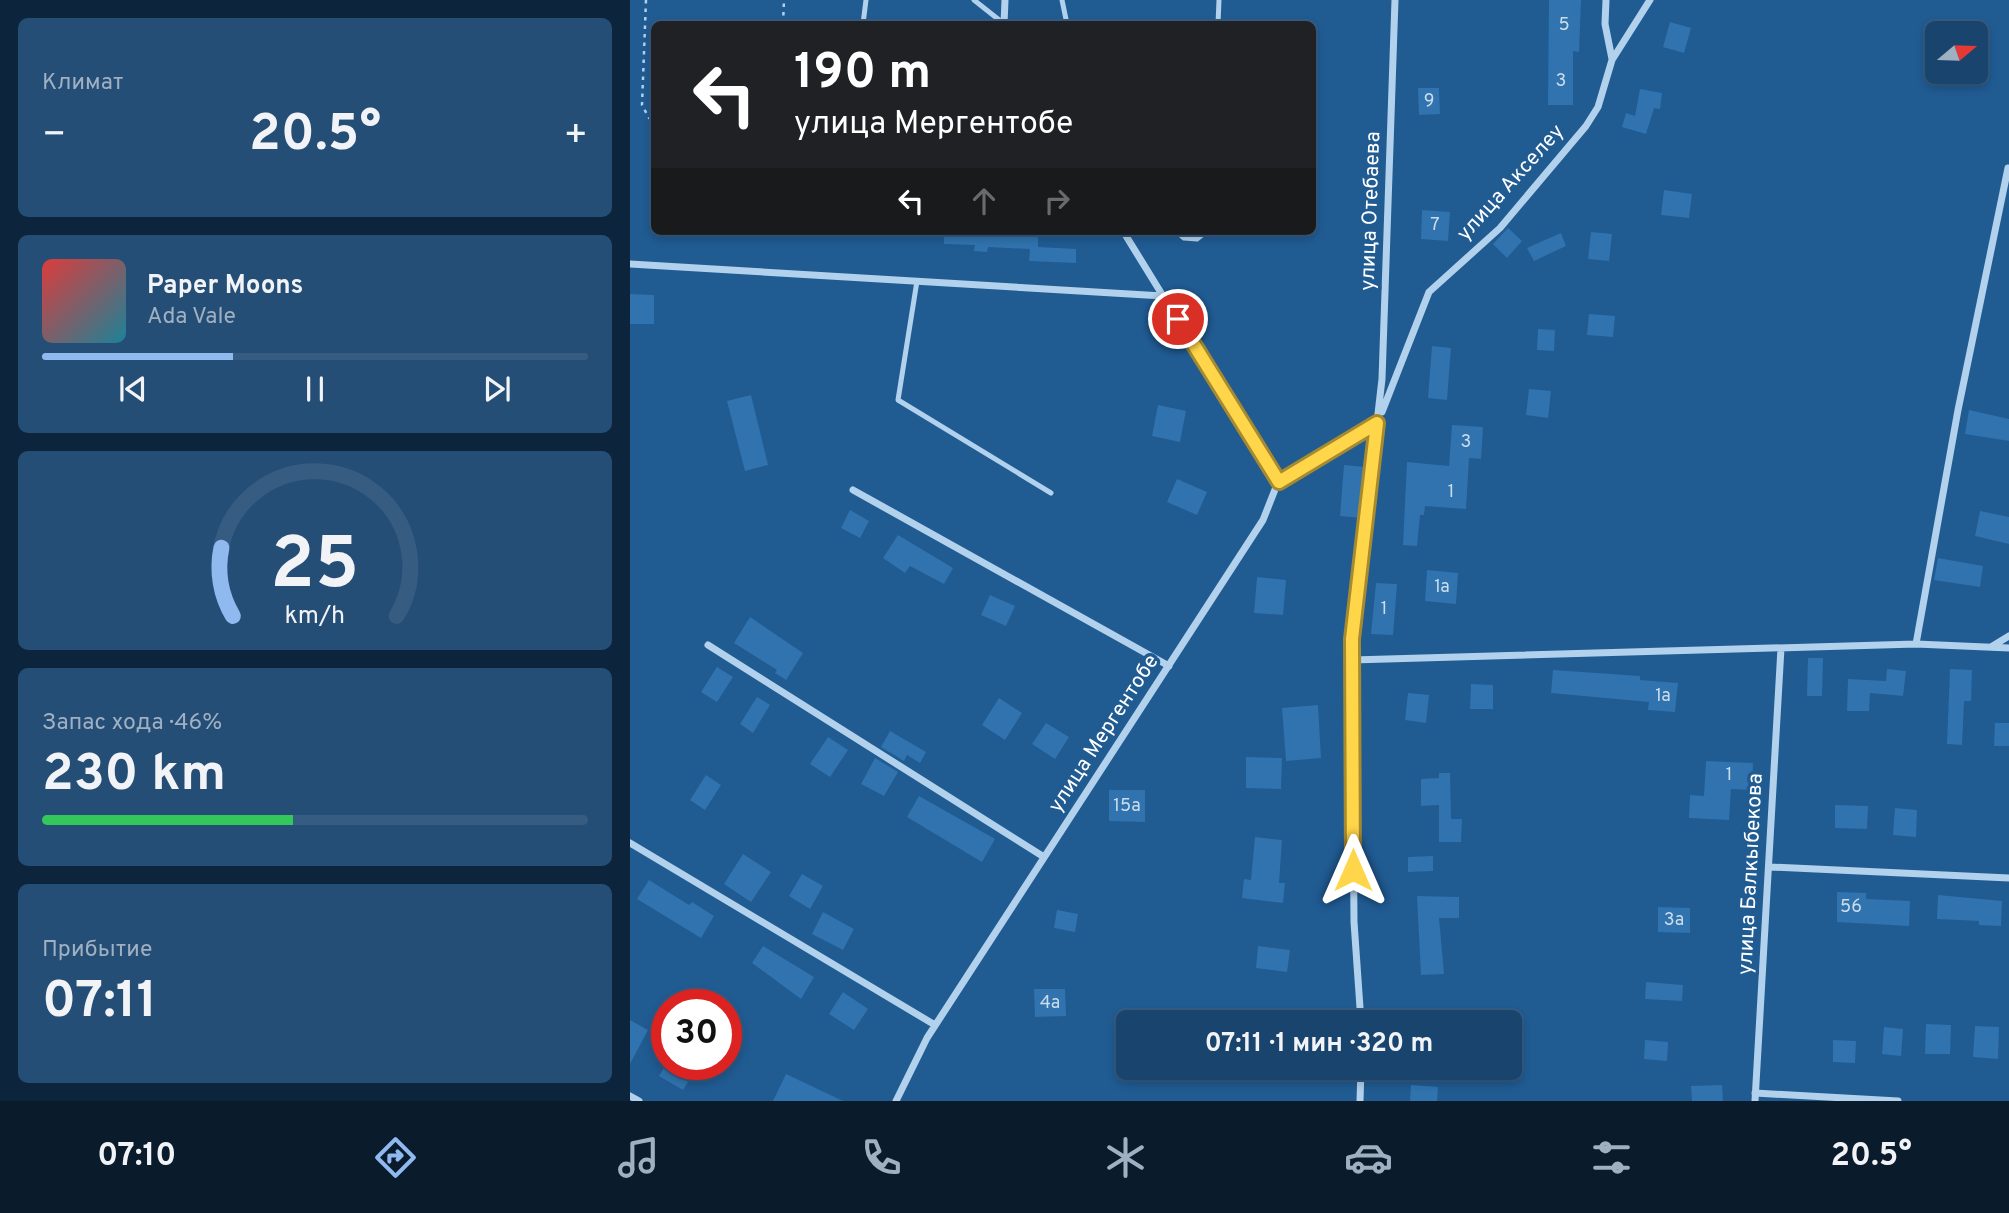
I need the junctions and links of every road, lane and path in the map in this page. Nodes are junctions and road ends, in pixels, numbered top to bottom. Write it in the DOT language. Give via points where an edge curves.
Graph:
graph roads {
  1 [pos="646,0"];
  2 [pos="784,0"];
  3 [pos="866,0"];
  4 [pos="974,0"];
  5 [pos="1005,0"];
  6 [pos="1062,0"];
  7 [pos="1219,0"];
  8 [pos="1395,0"];
  9 [pos="1606,0"];
  10 [pos="1650,0"];
  11 [pos="783,21"];
  12 [pos="863,21"];
  13 [pos="1000,21"];
  14 [pos="1004,21"];
  15 [pos="1066,21"];
  16 [pos="1218,21"];
  17 [pos="1612,60"];
  18 [pos="651,118"];
  19 [pos="2008,168"];
  20 [pos="1125,235"];
  21 [pos="1181,235"];
  22 [pos="1202,235"];
  23 [pos="630,264"];
  24 [pos="917,281"];
  25 [pos="1163,296"];
  26 [pos="1377,423"];
  27 [pos="1279,482"];
  28 [pos="853,490"];
  29 [pos="1051,493"];
  30 [pos="2009,636"];
  31 [pos="1916,644"];
  32 [pos="708,645"];
  33 [pos="1990,647"];
  34 [pos="2009,648"];
  35 [pos="1782,649"];
  36 [pos="1352,660"];
  37 [pos="1169,666"];
  38 [pos="630,843"];
  39 [pos="1044,857"];
  40 [pos="1770,867"];
  41 [pos="2009,878"];
  42 [pos="1360,1010"];
  43 [pos="936,1026"];
  44 [pos="1361,1080"];
  45 [pos="630,1096"];
  46 [pos="1755,1097"];
  47 [pos="639,1101"];
  48 [pos="896,1101"];
  49 [pos="1360,1101"];
  50 [pos="1898,1101"];
  1 -- 18 [label="path" via="642,105"];
  2 -- 11 [label="path"];
  3 -- 12 [label="lane"];
  4 -- 13 [label="lane"];
  5 -- 14 [label="street"];
  6 -- 15 [label="lane"];
  7 -- 16 [label="lane"];
  8 -- 26 [label="street, улица Отебаева" via="1388,254"];
  9 -- 17 [label="street"];
  10 -- 17 [label="street, улица Акселеу"];
  17 -- 26 [label="street, улица Акселеу" via="1598,107 1586,125 1500,228 1429,292"];
  19 -- 31 [label="street"];
  20 -- 25 [label="street"];
  21 -- 22 [label="lane" via="1196,239"];
  23 -- 24 [label="street"];
  24 -- 25 [label="street"];
  24 -- 29 [label="lane" via="898,400"];
  25 -- 27 [label="street"];
  26 -- 27 [label="street"];
  26 -- 36 [label="street"];
  27 -- 37 [label="street, улица Мергентобе" via="1263,520"];
  28 -- 37 [label="street"];
  30 -- 33 [label="street"];
  31 -- 33 [label="street"];
  31 -- 35 [label="street"];
  32 -- 39 [label="street"];
  33 -- 34 [label="street"];
  35 -- 36 [label="street"];
  35 -- 40 [label="street, улица Балкыбекова"];
  36 -- 42 [label="street" via="1354,922"];
  37 -- 39 [label="street, улица Мергентобе"];
  38 -- 43 [label="street"];
  39 -- 43 [label="street, улица Мергентобе"];
  40 -- 41 [label="street"];
  40 -- 46 [label="street, улица Балкыбекова"];
  43 -- 48 [label="street, улица Мергентобе"];
  44 -- 49 [label="street"];
  45 -- 47 [label="street"];
  46 -- 50 [label="street"];
}
